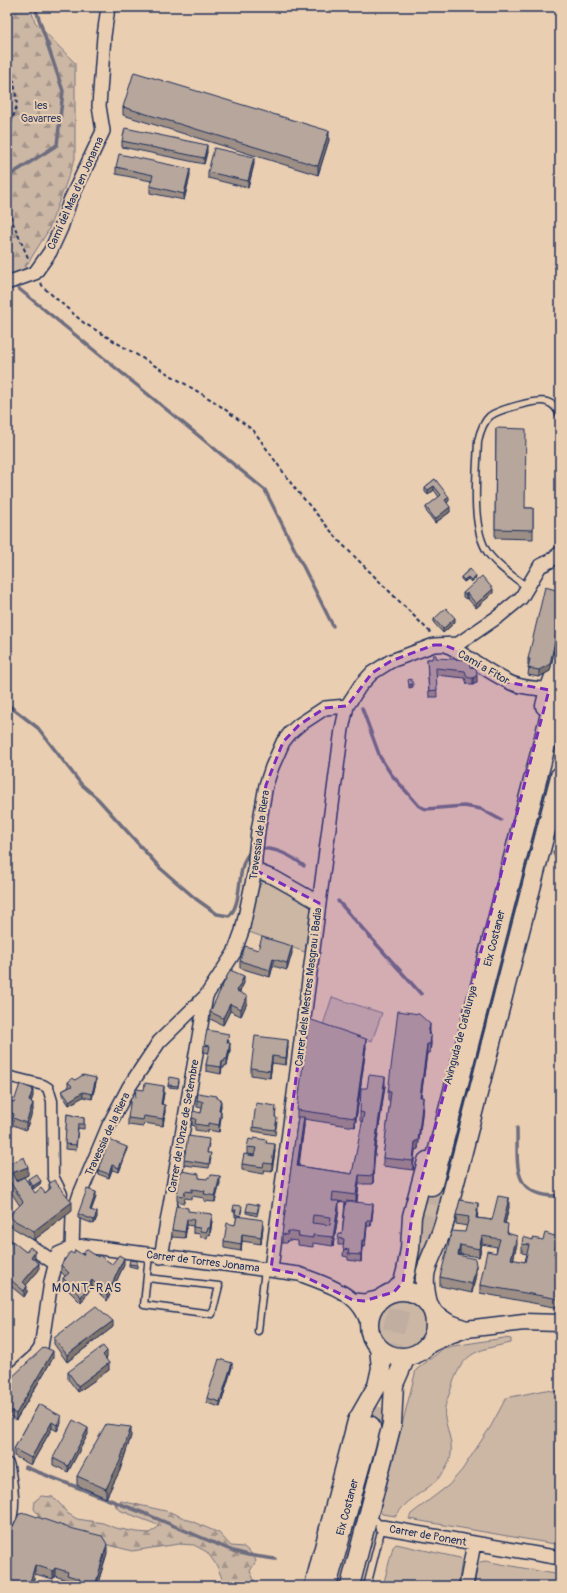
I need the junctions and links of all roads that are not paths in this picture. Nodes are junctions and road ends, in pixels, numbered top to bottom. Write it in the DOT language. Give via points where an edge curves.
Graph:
graph roads {
  1 [pos="108,7"];
  2 [pos="7,283"];
  3 [pos="560,417"];
  4 [pos="557,559"];
  5 [pos="528,587"];
  6 [pos="444,645"];
  7 [pos="560,661"];
  8 [pos="553,691"];
  9 [pos="347,706"];
  10 [pos="560,732"];
  11 [pos="560,776"];
  12 [pos="255,864"];
  13 [pos="319,903"];
  14 [pos="206,996"];
  15 [pos="187,1014"];
  16 [pos="201,1027"];
  17 [pos="7,1076"];
  18 [pos="75,1207"];
  19 [pos="7,1232"];
  20 [pos="72,1248"];
  21 [pos="155,1256"];
  22 [pos="56,1263"];
  23 [pos="268,1269"];
  24 [pos="147,1278"];
  25 [pos="389,1294"];
  26 [pos="353,1300"];
  27 [pos="430,1307"];
  28 [pos="560,1323"];
  29 [pos="369,1325"];
  30 [pos="466,1329"];
  31 [pos="258,1331"];
  32 [pos="428,1345"];
  33 [pos="379,1348"];
  34 [pos="406,1357"];
  35 [pos="7,1381"];
  36 [pos="7,1465"];
  37 [pos="372,1523"];
  38 [pos="7,1527"];
  39 [pos="318,1542"];
  40 [pos="474,1543"];
  41 [pos="560,1558"];
  42 [pos="321,1561"];
  43 [pos="352,1578"];
  44 [pos="314,1586"];
  45 [pos="325,1586"];
  46 [pos="337,1586"];
  47 [pos="367,1586"];
  48 [pos="466,1586"];
  1 -- 2 [label="street, Camí del Mas d'en Jonama" via="100,106 102,131 50,252 35,273"];
  3 -- 5 [label="lane" via="556,407 540,400 502,411 491,416 484,424 478,441 478,528 488,552 498,564"];
  4 -- 5 [label="street" via="540,566"];
  5 -- 6 [label="street" via="521,598 493,620 458,644"];
  6 -- 8 [label="street, Camí a Fitor" via="459,651 507,682"];
  6 -- 9 [label="street" via="434,645 391,661 365,679"];
  7 -- 8 [label="main road, Avinguda de Catalunya"];
  8 -- 10 [label="highway, Eix Costaner" via="436,1187"];
  8 -- 25 [label="main road, Avinguda de Catalunya" via="412,1216 406,1271 403,1282"];
  9 -- 12 [label="street, Travessia de la Riera" via="325,708 295,728 283,742 266,785"];
  9 -- 13 [label="street, Carrer dels Mestres Masgrau i Badia"];
  11 -- 27 [label="main road" via="446,1217 424,1276"];
  12 -- 13 [label="street"];
  12 -- 14 [label="street, Travessia de la Riera" via="237,946"];
  13 -- 23 [label="street, Carrer dels Mestres Masgrau i Badia"];
  14 -- 15 [label="street, Travessia de la Riera"];
  14 -- 16 [label="street, Carrer de l'Onze de Setembre"];
  15 -- 16 [label="street"];
  15 -- 18 [label="street, Travessia de la Riera" via="159,1042 129,1087 109,1125"];
  16 -- 21 [label="street, Carrer de l'Onze de Setembre"];
  17 -- 18 [label="street" via="48,1088 52,1101 53,1176 61,1193"];
  18 -- 20 [label="street, Travessia de la Riera"];
  19 -- 22 [label="street"];
  20 -- 21 [label="street, Carrer de Torres Jonama" via="85,1246"];
  20 -- 22 [label="street" via="58,1254"];
  21 -- 23 [label="street, Carrer de Torres Jonama"];
  21 -- 24 [label="lane"];
  22 -- 35 [label="street" via="41,1348"];
  23 -- 26 [label="street, Carrer de Torres Jonama" via="299,1274 325,1283"];
  23 -- 31 [label="lane"];
  24 -- 24 [label="lane" via="144,1304 212,1314 219,1286"];
  25 -- 26 [label="street" via="364,1301"];
  25 -- 27 [label="main road" via="413,1292 424,1299"];
  25 -- 29 [label="main road" via="374,1306"];
  26 -- 29 [label="street, Carrer de Torres Jonama" via="361,1308"];
  27 -- 30 [label="street" via="448,1322"];
  27 -- 32 [label="main road" via="435,1328"];
  28 -- 30 [label="street" via="524,1322"];
  29 -- 33 [label="main road" via="372,1338"];
  30 -- 32 [label="street"];
  32 -- 34 [label="main road" via="414,1355"];
  33 -- 34 [label="main road" via="391,1356"];
  33 -- 42 [label="main road" via="382,1368 378,1386 357,1421 329,1516"];
  34 -- 37 [label="main road" via="394,1384 392,1424"];
  36 -- 38 [label="street" via="12,1494 11,1517"];
  37 -- 40 [label="street, Carrer de Ponent"];
  37 -- 43 [label="main road"];
  37 -- 47 [label="lane"];
  39 -- 42 [label="lane" via="317,1551"];
  40 -- 41 [label="street, Carrer de Ponent"];
  40 -- 48 [label="street, Carrer de Ponent"];
  42 -- 44 [label="main road"];
  45 -- 46 [label="highway, Eix Costaner" via="374,1428"];
}
